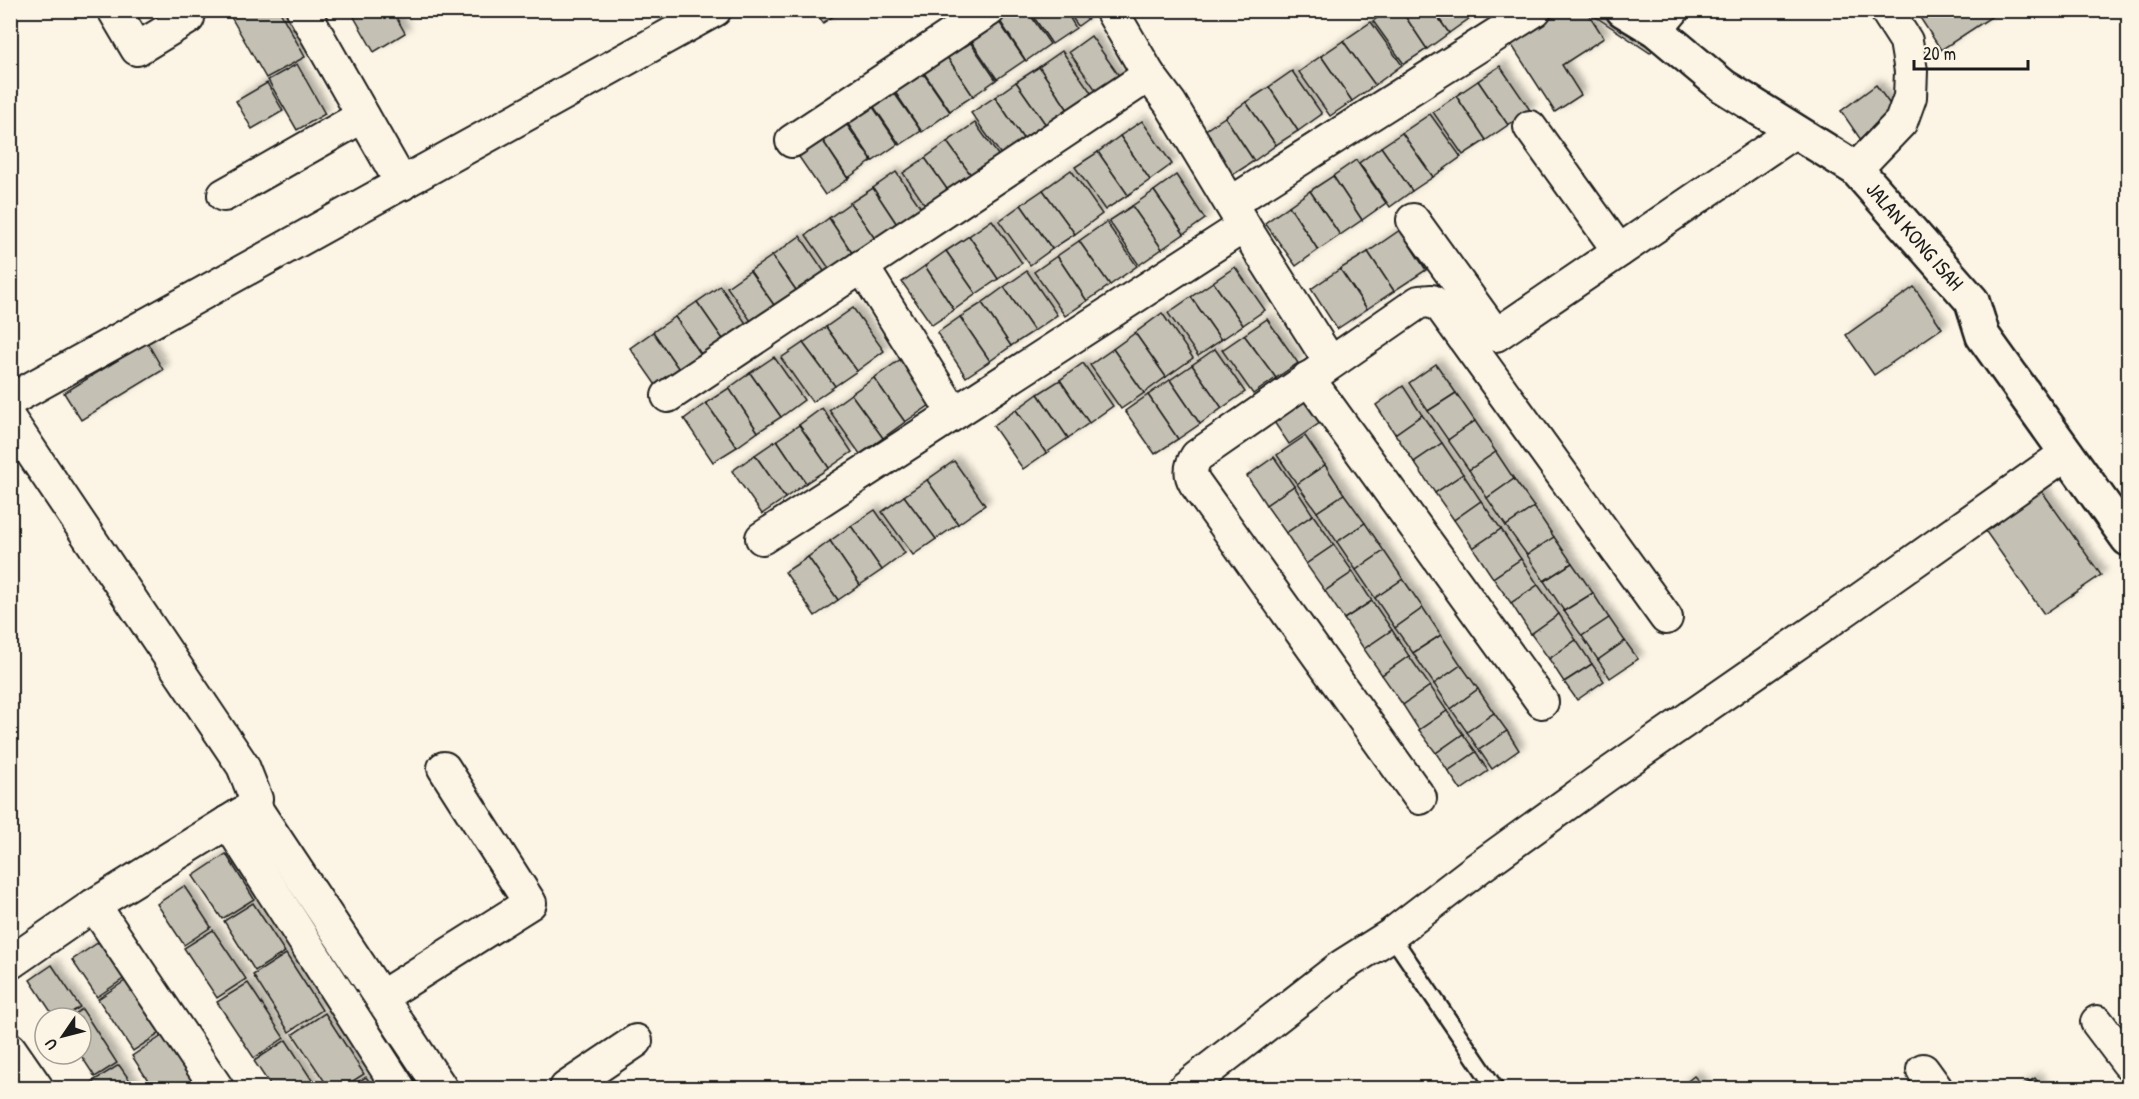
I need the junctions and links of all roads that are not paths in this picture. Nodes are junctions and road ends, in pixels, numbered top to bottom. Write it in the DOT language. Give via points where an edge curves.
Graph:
graph roads {
  1 [pos="114,10"];
  2 [pos="303,10"];
  3 [pos="715,10"];
  4 [pos="989,10"];
  5 [pos="1111,10"];
  6 [pos="1535,10"];
  7 [pos="1623,10"];
  8 [pos="1886,10"];
  9 [pos="188,18"];
  10 [pos="1665,20"];
  11 [pos="1149,75"];
  12 [pos="363,116"];
  13 [pos="1530,127"];
  14 [pos="1795,131"];
  15 [pos="792,141"];
  16 [pos="1856,169"];
  17 [pos="402,184"];
  18 [pos="224,195"];
  19 [pos="1237,214"];
  20 [pos="1413,219"];
  21 [pos="1619,250"];
  22 [pos="862,266"];
  23 [pos="1319,370"];
  24 [pos="668,396"];
  25 [pos="10,400"];
  26 [pos="954,412"];
  27 [pos="10,420"];
  28 [pos="2067,453"];
  29 [pos="762,538"];
  30 [pos="2128,538"];
  31 [pos="1666,618"];
  32 [pos="1542,702"];
  33 [pos="444,768"];
  34 [pos="1420,798"];
  35 [pos="254,806"];
  36 [pos="228,822"];
  37 [pos="94,905"];
  38 [pos="1391,935"];
  39 [pos="10,963"];
  40 [pos="381,997"];
  41 [pos="2097,1022"];
  42 [pos="636,1041"];
  43 [pos="10,1049"];
  44 [pos="2128,1063"];
  45 [pos="37,1089"];
  46 [pos="218,1089"];
  47 [pos="399,1089"];
  48 [pos="441,1089"];
  49 [pos="566,1089"];
  50 [pos="1185,1089"];
  51 [pos="1494,1089"];
  1 -- 9 [label="street" via="137,49"];
  2 -- 12 [label="street"];
  3 -- 17 [label="street"];
  4 -- 15 [label="street"];
  5 -- 11 [label="street"];
  6 -- 19 [label="street"];
  7 -- 10 [label="street, JALAN KONG ISAH"];
  8 -- 16 [label="street" via="1906,41 1910,97 1901,122"];
  10 -- 14 [label="street, JALAN KONG ISAH" via="1723,86"];
  11 -- 19 [label="street"];
  11 -- 22 [label="street"];
  12 -- 17 [label="street"];
  12 -- 18 [label="street"];
  13 -- 21 [label="street"];
  14 -- 16 [label="street, JALAN KONG ISAH"];
  14 -- 21 [label="street"];
  16 -- 28 [label="street, JALAN KONG ISAH" via="1972,301 1983,336"];
  17 -- 25 [label="street"];
  19 -- 23 [label="street"];
  19 -- 26 [label="street"];
  20 -- 21 [label="street" via="1496,334"];
  22 -- 24 [label="street"];
  22 -- 26 [label="street"];
  23 -- 31 [label="street" via="1419,302 1432,301 1442,308"];
  23 -- 32 [label="street"];
  23 -- 34 [label="street" via="1197,456 1192,463 1192,477"];
  26 -- 29 [label="street"];
  27 -- 35 [label="street" via="243,766 256,799"];
  28 -- 30 [label="street, JALAN KONG ISAH"];
  28 -- 38 [label="street" via="1607,775"];
  33 -- 40 [label="street" via="530,903"];
  35 -- 36 [label="street"];
  35 -- 40 [label="street"];
  36 -- 37 [label="street"];
  36 -- 47 [label="street"];
  37 -- 39 [label="street"];
  37 -- 46 [label="street"];
  38 -- 50 [label="street" via="1342,966"];
  38 -- 51 [label="lane"];
  40 -- 48 [label="street"];
  41 -- 44 [label="street"];
  42 -- 49 [label="street"];
  43 -- 45 [label="street"];
}
